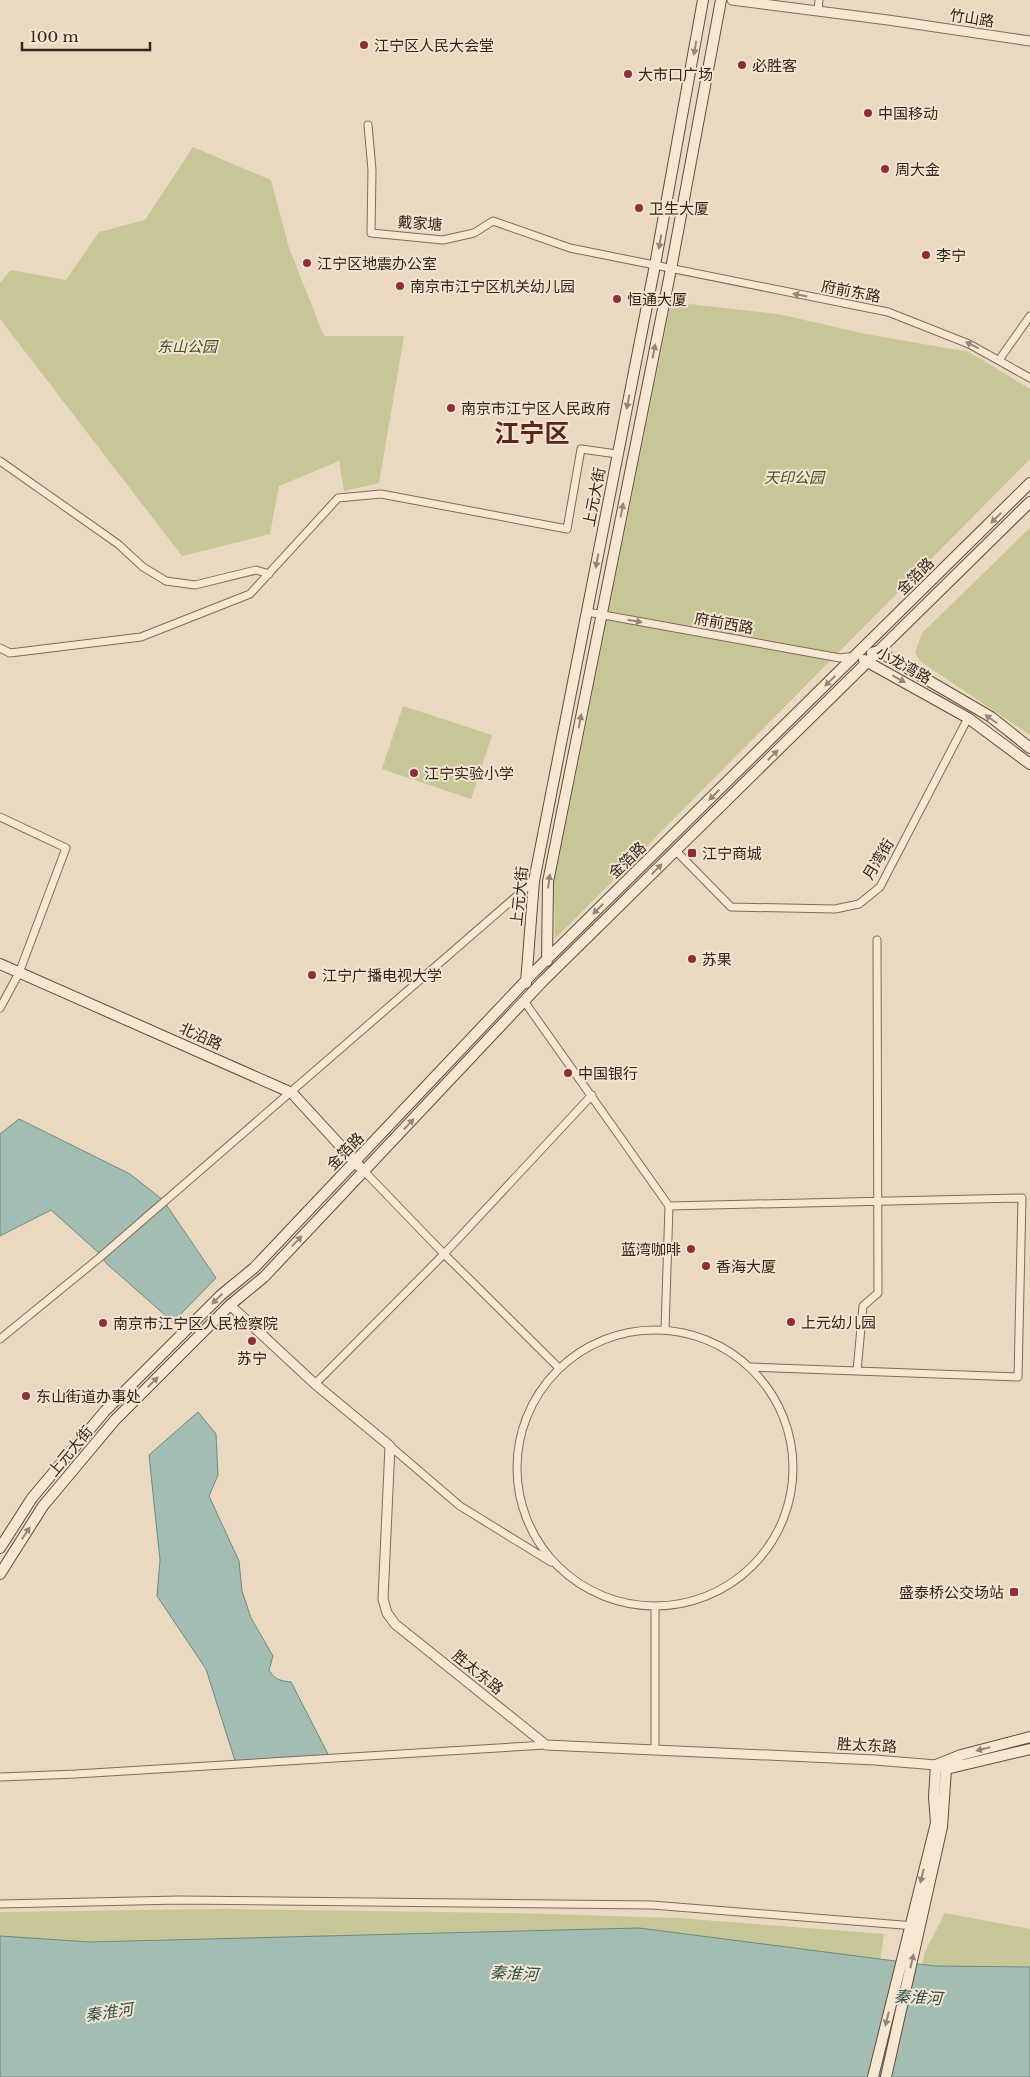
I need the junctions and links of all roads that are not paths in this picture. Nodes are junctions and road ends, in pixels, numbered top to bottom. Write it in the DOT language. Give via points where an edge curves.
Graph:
graph roads {
  1 [pos="703,0"];
  2 [pos="721,0"];
  3 [pos="732,0"];
  4 [pos="819,0"];
  5 [pos="818,11"];
  6 [pos="1030,41"];
  7 [pos="368,125"];
  8 [pos="655,265"];
  9 [pos="671,268"];
  10 [pos="1030,316"];
  11 [pos="999,360"];
  12 [pos="1030,378"];
  13 [pos="617,454"];
  14 [pos="0,461"];
  15 [pos="1030,483"];
  16 [pos="1030,502"];
  17 [pos="269,574"];
  18 [pos="587,612"];
  19 [pos="602,615"];
  20 [pos="0,648"];
  21 [pos="878,651"];
  22 [pos="0,653"];
  23 [pos="10,653"];
  24 [pos="856,656"];
  25 [pos="868,662"];
  26 [pos="968,718"];
  27 [pos="1030,748"];
  28 [pos="1030,764"];
  29 [pos="0,817"];
  30 [pos="676,851"];
  31 [pos="534,881"];
  32 [pos="877,940"];
  33 [pos="548,958"];
  34 [pos="0,964"];
  35 [pos="19,973"];
  36 [pos="526,980"];
  37 [pos="543,981"];
  38 [pos="524,1001"];
  39 [pos="0,1008"];
  40 [pos="292,1093"];
  41 [pos="592,1095"];
  42 [pos="356,1162"];
  43 [pos="364,1171"];
  44 [pos="878,1201"];
  45 [pos="669,1206"];
  46 [pos="444,1254"];
  47 [pos="254,1268"];
  48 [pos="264,1277"];
  49 [pos="230,1305"];
  50 [pos="665,1330"];
  51 [pos="0,1339"];
  52 [pos="751,1367"];
  53 [pos="559,1368"];
  54 [pos="858,1371"];
  55 [pos="315,1384"];
  56 [pos="390,1446"];
  57 [pos="0,1548"];
  58 [pos="554,1564"];
  59 [pos="0,1574"];
  60 [pos="655,1607"];
  61 [pos="1030,1737"];
  62 [pos="546,1745"];
  63 [pos="1030,1749"];
  64 [pos="655,1750"];
  65 [pos="936,1765"];
  66 [pos="946,1770"];
  67 [pos="0,1777"];
  68 [pos="0,1904"];
  69 [pos="910,1924"];
  70 [pos="915,1934"];
  71 [pos="873,2077"];
  72 [pos="886,2077"];
  1 -- 8 [label="main road, 上元大街, one-way"];
  2 -- 9 [label="main road, 上元大街"];
  3 -- 5 [label="street, 竹山路"];
  4 -- 5 [label="street"];
  5 -- 6 [label="street, 竹山路"];
  7 -- 8 [label="street, 戴家塘" via="372,170 371,233 443,240 474,233 493,221 570,248"];
  8 -- 9 [label="street, 府前东路"];
  8 -- 13 [label="main road, 上元大街, one-way"];
  11 -- 9 [label="street, 府前东路, one-way" via="969,344 888,312"];
  19 -- 9 [label="main road, 上元大街, one-way"];
  10 -- 11 [label="street"];
  11 -- 12 [label="street, 府前东路"];
  13 -- 17 [label="street" via="581,449 567,529 382,494 338,498"];
  13 -- 18 [label="main road, 上元大街, one-way"];
  14 -- 17 [label="street" via="118,544 142,567 166,581 195,585 256,570"];
  15 -- 24 [label="main road, 金箔路, one-way"];
  16 -- 21 [label="main road, 金箔路"];
  17 -- 23 [label="street" via="250,594 141,637"];
  18 -- 19 [label="street, 府前西路"];
  18 -- 31 [label="main road, 上元大街"];
  19 -- 24 [label="street, 府前西路, one-way" via="840,658"];
  33 -- 19 [label="main road, 上元大街, one-way" via="548,882"];
  20 -- 23 [label="street"];
  21 -- 24 [label="main road, 小龙湾路"];
  21 -- 25 [label="main road, 金箔路"];
  27 -- 21 [label="main road, 小龙湾路, one-way" via="991,717"];
  22 -- 23 [label="street"];
  24 -- 25 [label="main road, 小龙湾路"];
  24 -- 33 [label="main road, 金箔路, one-way"];
  25 -- 26 [label="main road, 小龙湾路, one-way"];
  30 -- 25 [label="main road, 金箔路, one-way"];
  26 -- 28 [label="main road, 小龙湾路"];
  26 -- 30 [label="street, 月湾街" via="880,887 858,904 836,909 732,907"];
  29 -- 35 [label="street" via="66,848"];
  37 -- 30 [label="main road, 金箔路, one-way"];
  31 -- 36 [label="main road, 上元大街"];
  31 -- 40 [label="street"];
  32 -- 44 [label="street"];
  33 -- 36 [label="main road, 金箔路"];
  33 -- 37 [label="main road, 上元大街"];
  34 -- 35 [label="main road, 北沿路"];
  35 -- 39 [label="street"];
  35 -- 40 [label="main road, 北沿路"];
  36 -- 38 [label="main road, 上元大街"];
  36 -- 42 [label="main road, 金箔路"];
  37 -- 38 [label="main road, 金箔路"];
  38 -- 41 [label="street"];
  43 -- 38 [label="main road, 金箔路, one-way"];
  40 -- 42 [label="main road, 北沿路"];
  40 -- 51 [label="street"];
  41 -- 45 [label="street"];
  41 -- 46 [label="street"];
  42 -- 43 [label="main road, 北沿路"];
  42 -- 47 [label="main road, 金箔路"];
  43 -- 46 [label="street"];
  48 -- 43 [label="main road, 金箔路, one-way"];
  44 -- 45 [label="street"];
  44 -- 54 [label="street" via="878,1293 863,1306"];
  44 -- 54 [label="street" via="1022,1198 1018,1377"];
  45 -- 50 [label="street"];
  46 -- 53 [label="street"];
  46 -- 55 [label="street"];
  47 -- 57 [label="main road, 上元大街, one-way" via="221,1295 105,1411 32,1498"];
  48 -- 49 [label="main road, 上元大街"];
  49 -- 55 [label="street"];
  59 -- 49 [label="main road, 上元大街, one-way" via="43,1506 115,1420"];
  50 -- 52 [label="street" via="688,1333 722,1346"];
  50 -- 53 [label="street" via="618,1334 587,1347"];
  52 -- 54 [label="street"];
  52 -- 60 [label="street" via="779,1404 793,1450 791,1497 774,1540 742,1576 701,1599"];
  53 -- 58 [label="street" via="532,1404 518,1447 518,1491 533,1534"];
  55 -- 56 [label="street"];
  56 -- 58 [label="street" via="460,1506"];
  56 -- 62 [label="street, 胜太东路" via="383,1599 387,1614 395,1624"];
  58 -- 60 [label="street" via="584,1587 618,1602"];
  60 -- 64 [label="street"];
  61 -- 65 [label="main road, 胜太东路, one-way"];
  62 -- 64 [label="street, 胜太东路"];
  62 -- 67 [label="street"];
  63 -- 66 [label="main road"];
  64 -- 65 [label="street, 胜太东路"];
  65 -- 66 [label="street, 胜太东路"];
  65 -- 69 [label="main road, one-way" via="936,1823"];
  66 -- 70 [label="main road" via="942,1827"];
  68 -- 69 [label="street" via="179,1900 652,1905"];
  69 -- 70 [label="main road"];
  70 -- 71 [label="main road, one-way"];
  72 -- 70 [label="main road, one-way"];
}
